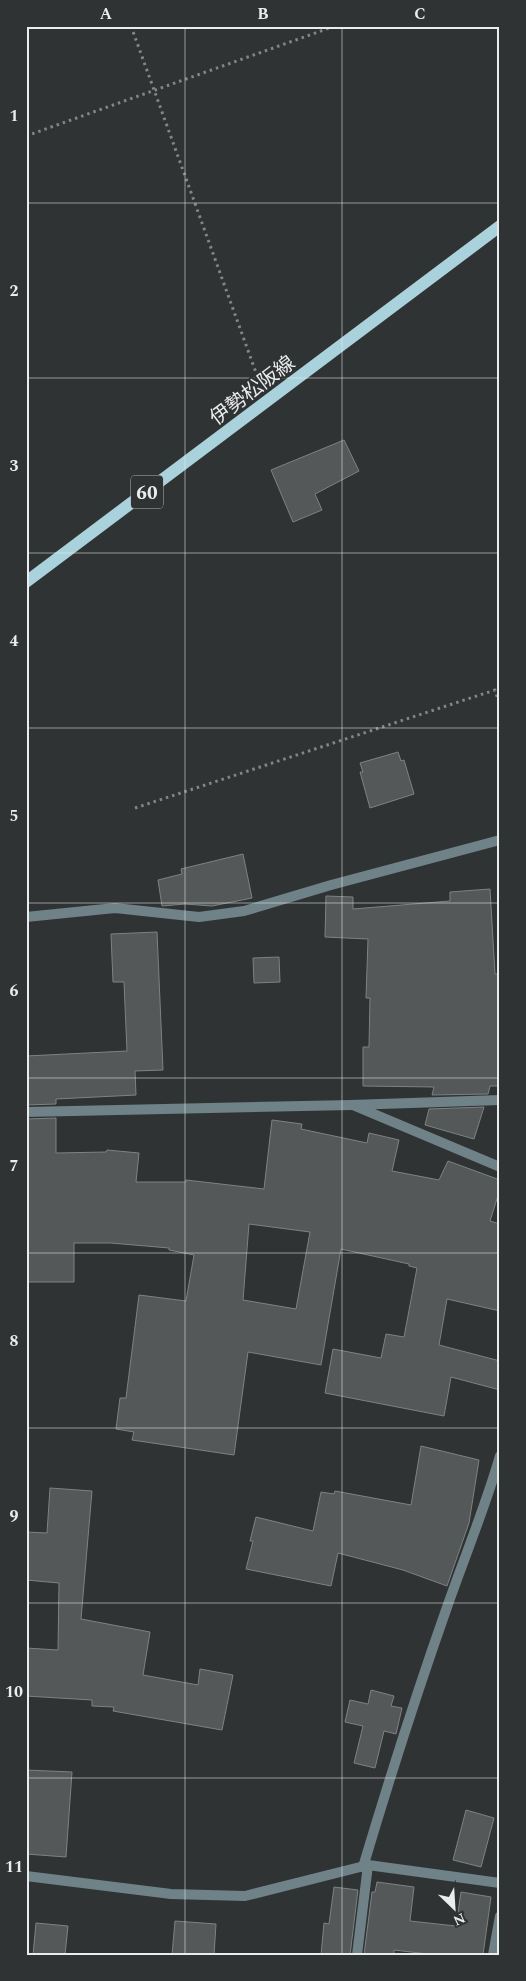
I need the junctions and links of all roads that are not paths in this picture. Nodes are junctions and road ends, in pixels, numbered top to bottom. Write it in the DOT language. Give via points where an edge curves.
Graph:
graph roads {
  1 [pos="500,226"];
  2 [pos="26,582"];
  3 [pos="500,840"];
  4 [pos="26,917"];
  5 [pos="500,1100"];
  6 [pos="351,1105"];
  7 [pos="26,1112"];
  8 [pos="500,1167"];
  9 [pos="500,1456"];
  10 [pos="366,1866"];
  11 [pos="26,1876"];
  12 [pos="500,1883"];
  13 [pos="500,1916"];
  14 [pos="357,1955"];
  15 [pos="493,1955"];
  1 -- 2 [label="main road, 伊勢松阪線 / 60"];
  3 -- 4 [label="street" via="244,911 199,917 115,908"];
  5 -- 6 [label="street"];
  6 -- 7 [label="street"];
  6 -- 8 [label="street"];
  9 -- 10 [label="street" via="408,1719"];
  10 -- 11 [label="street" via="245,1896 171,1894"];
  10 -- 12 [label="street"];
  10 -- 14 [label="street"];
  13 -- 15 [label="street"];
}
